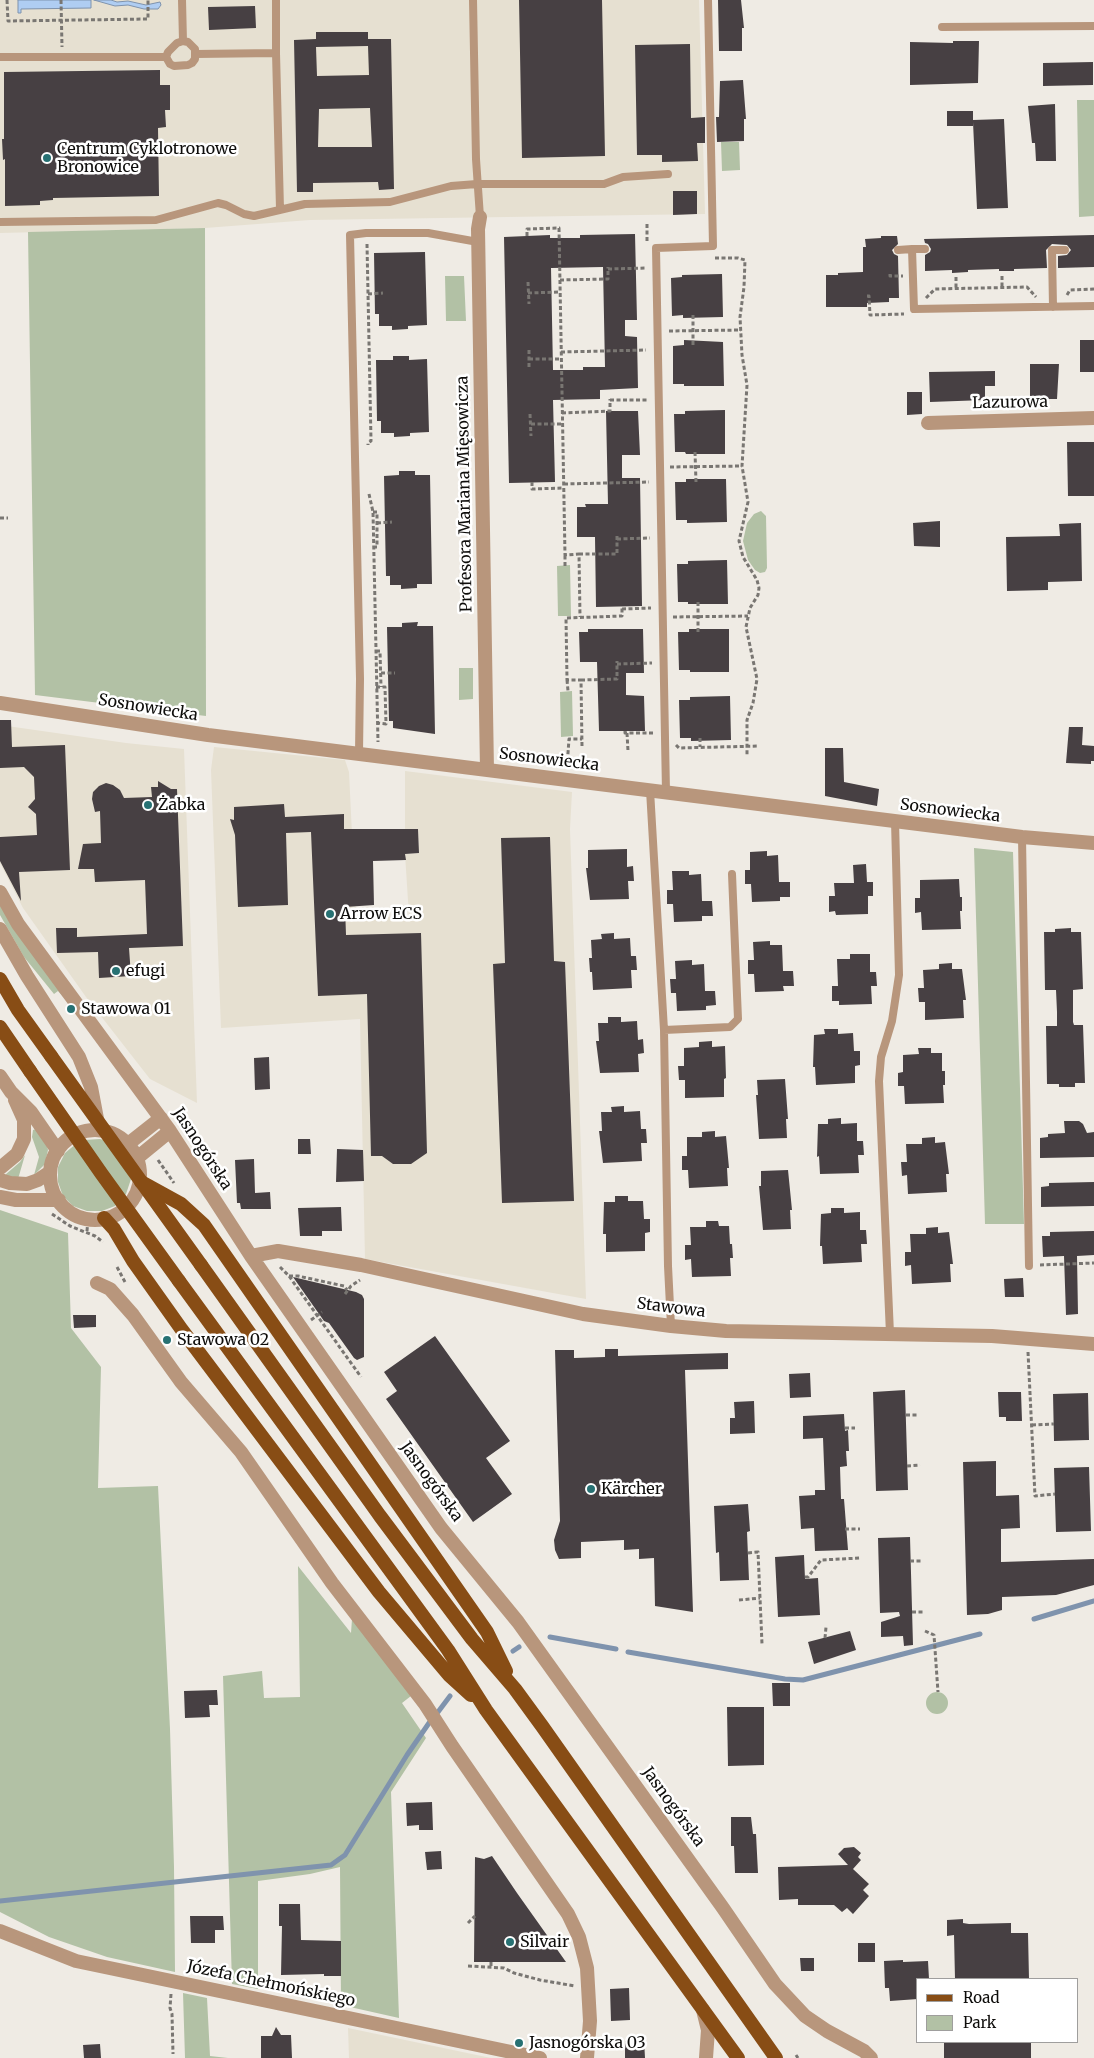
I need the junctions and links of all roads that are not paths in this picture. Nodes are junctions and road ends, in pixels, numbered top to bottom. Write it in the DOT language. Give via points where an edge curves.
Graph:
graph roads {
  1 [pos="182,0"];
  2 [pos="276,0"];
  3 [pos="473,0"];
  4 [pos="708,0"];
  5 [pos="1094,26"];
  6 [pos="942,27"];
  7 [pos="183,41"];
  8 [pos="276,53"];
  9 [pos="196,54"];
  10 [pos="0,57"];
  11 [pos="166,57"];
  12 [pos="668,174"];
  13 [pos="477,184"];
  14 [pos="280,209"];
  15 [pos="480,217"];
  16 [pos="0,222"];
  17 [pos="478,242"];
  18 [pos="912,249"];
  19 [pos="925,249"];
  20 [pos="898,250"];
  21 [pos="1065,250"];
  22 [pos="1094,306"];
  23 [pos="1052,307"];
  24 [pos="1094,418"];
  25 [pos="928,423"];
  26 [pos="0,703"];
  27 [pos="359,754"];
  28 [pos="487,770"];
  29 [pos="650,790"];
  30 [pos="666,792"];
  31 [pos="895,821"];
  32 [pos="1022,837"];
  33 [pos="1094,843"];
  34 [pos="732,874"];
  35 [pos="0,892"];
  36 [pos="0,929"];
  37 [pos="0,979"];
  38 [pos="0,1027"];
  39 [pos="664,1030"];
  40 [pos="0,1076"];
  41 [pos="11,1092"];
  42 [pos="161,1118"];
  43 [pos="99,1130"];
  44 [pos="170,1131"];
  45 [pos="128,1144"];
  46 [pos="58,1151"];
  47 [pos="137,1158"];
  48 [pos="0,1168"];
  49 [pos="50,1172"];
  50 [pos="0,1180"];
  51 [pos="140,1182"];
  52 [pos="0,1197"];
  53 [pos="59,1200"];
  54 [pos="104,1218"];
  55 [pos="250,1256"];
  56 [pos="1029,1266"];
  57 [pos="97,1282"];
  58 [pos="671,1326"];
  59 [pos="890,1334"];
  60 [pos="1094,1344"];
  61 [pos="515,1690"];
  62 [pos="486,1710"];
  63 [pos="0,1931"];
  64 [pos="703,2010"];
  65 [pos="540,2058"];
  66 [pos="587,2058"];
  67 [pos="706,2058"];
  68 [pos="738,2058"];
  69 [pos="776,2058"];
  70 [pos="871,2058"];
  1 -- 7 [label="lane"];
  2 -- 8 [label="lane"];
  3 -- 13 [label="lane"];
  4 -- 30 [label="lane" via="713,246 656,248"];
  5 -- 6 [label="lane"];
  7 -- 9 [label="lane" via="192,45"];
  7 -- 11 [label="lane" via="177,43"];
  8 -- 9 [label="lane"];
  8 -- 14 [label="lane"];
  9 -- 11 [label="lane" via="188,65 170,64"];
  10 -- 11 [label="lane"];
  12 -- 13 [label="lane" via="623,177 604,184"];
  13 -- 14 [label="lane" via="451,186 390,202 305,204"];
  13 -- 15 [label="lane"];
  14 -- 16 [label="lane" via="254,216 226,204 211,203 156,220"];
  15 -- 17 [label="street, Profesora Mariana Mięsowicza"];
  17 -- 27 [label="lane" via="428,233 350,235"];
  17 -- 28 [label="street, Profesora Mariana Mięsowicza"];
  18 -- 19 [label="lane"];
  18 -- 20 [label="lane"];
  18 -- 23 [label="lane" via="914,309"];
  21 -- 23 [label="lane" via="1052,250"];
  22 -- 23 [label="lane"];
  24 -- 25 [label="street, Lazurowa"];
  26 -- 27 [label="street, Sosnowiecka"];
  27 -- 28 [label="street, Sosnowiecka"];
  28 -- 29 [label="street, Sosnowiecka"];
  29 -- 30 [label="street, Sosnowiecka"];
  29 -- 39 [label="lane"];
  30 -- 31 [label="street, Sosnowiecka"];
  31 -- 32 [label="street, Sosnowiecka"];
  31 -- 59 [label="lane" via="899,975 879,1081"];
  32 -- 33 [label="street, Sosnowiecka"];
  32 -- 56 [label="lane"];
  34 -- 39 [label="lane" via="738,1019 730,1028"];
  35 -- 42 [label="street, Jasnogórska" via="18,924"];
  36 -- 43 [label="street" via="79,1057 91,1087"];
  37 -- 61 [label="main road, bridge" via="18,1010 392,1531 472,1639"];
  38 -- 62 [label="main road, bridge" via="101,1172 448,1650"];
  39 -- 58 [label="lane"];
  40 -- 41 [label="street"];
  41 -- 46 [label="street" via="31,1112"];
  41 -- 48 [label="street" via="21,1113 24,1133 17,1154"];
  42 -- 44 [label="street, Jasnogórska"];
  42 -- 45 [label="street"];
  43 -- 45 [label="street" via="116,1135"];
  43 -- 46 [label="street" via="75,1134"];
  44 -- 47 [label="street"];
  44 -- 55 [label="street, Jasnogórska"];
  45 -- 47 [label="street"];
  46 -- 49 [label="street"];
  47 -- 51 [label="street"];
  49 -- 50 [label="street" via="27,1184"];
  49 -- 53 [label="street"];
  51 -- 54 [label="street" via="128,1206"];
  51 -- 61 [label="main road" via="181,1204 204,1225 487,1632"];
  52 -- 53 [label="street" via="29,1201"];
  53 -- 54 [label="street" via="87,1225"];
  54 -- 62 [label="main road" via="182,1330 379,1592 449,1675"];
  55 -- 58 [label="street, Stawowa" via="278,1251 352,1263 583,1314"];
  55 -- 70 [label="street, Jasnogórska" via="441,1528 518,1622 775,1984 805,2016"];
  57 -- 66 [label="street" via="110,1289 181,1382 241,1452 332,1583 425,1704 568,1914 579,1937 586,1968 590,2021"];
  58 -- 59 [label="street, Stawowa" via="736,1332"];
  59 -- 60 [label="street, Stawowa" via="992,1336"];
  61 -- 69 [label="main road"];
  62 -- 64 [label="main road"];
  63 -- 65 [label="street, Józefa Chełmońskiego" via="76,1961"];
  64 -- 67 [label="street" via="708,2030"];
  64 -- 68 [label="main road"];
}
